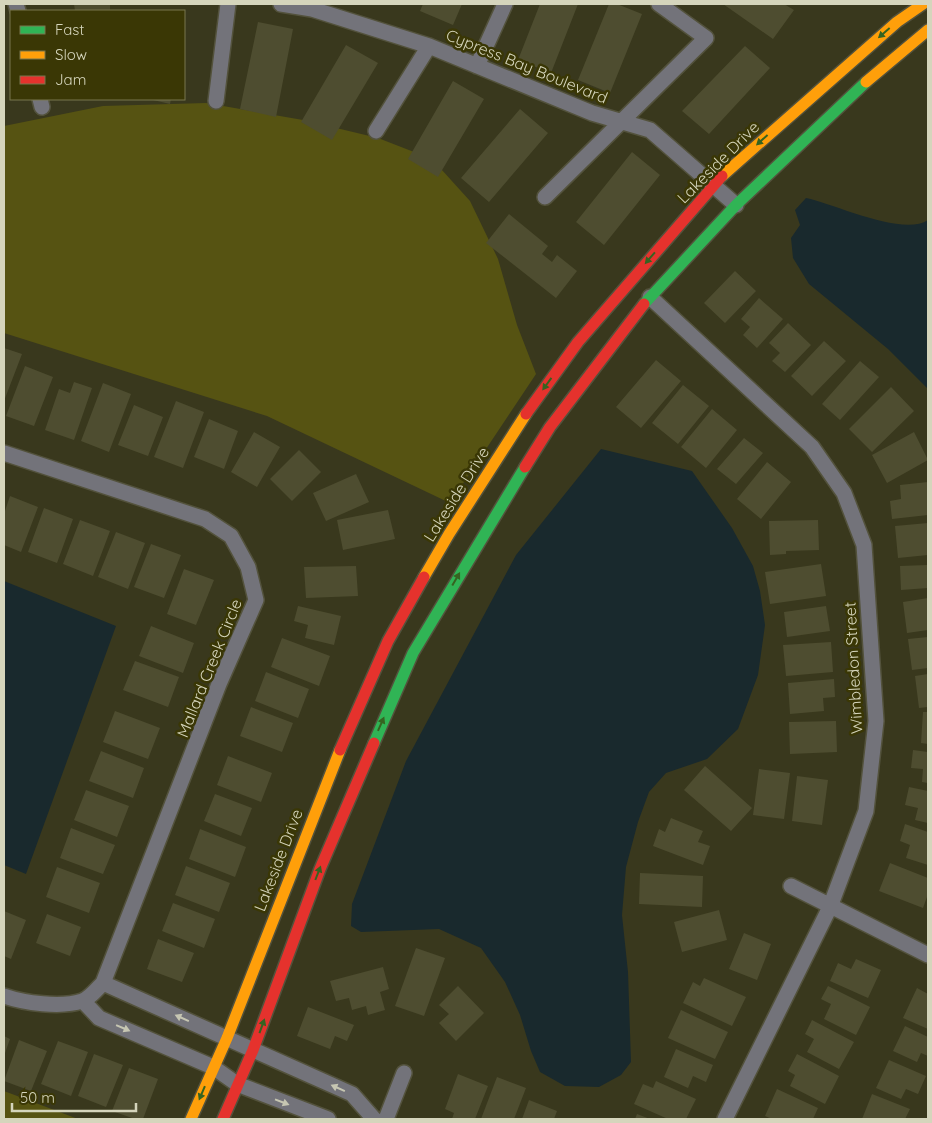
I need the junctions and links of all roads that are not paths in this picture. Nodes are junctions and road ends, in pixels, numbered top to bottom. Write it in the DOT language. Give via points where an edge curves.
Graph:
graph roads {
  1 [pos="228,4"];
  2 [pos="281,4"];
  3 [pos="505,4"];
  4 [pos="659,4"];
  5 [pos="923,4"];
  6 [pos="314,6"];
  7 [pos="928,30"];
  8 [pos="429,46"];
  9 [pos="477,66"];
  10 [pos="216,101"];
  11 [pos="621,120"];
  12 [pos="376,131"];
  13 [pos="714,184"];
  14 [pos="545,196"];
  15 [pos="736,206"];
  16 [pos="650,297"];
  17 [pos="4,453"];
  18 [pos="790,886"];
  19 [pos="830,907"];
  20 [pos="928,955"];
  21 [pos="103,984"];
  22 [pos="4,996"];
  23 [pos="83,1001"];
  24 [pos="226,1038"];
  25 [pos="253,1050"];
  26 [pos="213,1067"];
  27 [pos="404,1074"];
  28 [pos="237,1084"];
  29 [pos="191,1119"];
  30 [pos="223,1119"];
  31 [pos="328,1119"];
  32 [pos="374,1119"];
  33 [pos="386,1119"];
  34 [pos="725,1119"];
  1 -- 10 [label="street"];
  2 -- 6 [label="street, Cypress Bay Boulevard"];
  3 -- 9 [label="street"];
  4 -- 11 [label="street" via="706,38"];
  5 -- 13 [label="street, Lakeside Drive, one-way" via="897,22"];
  6 -- 8 [label="street, Cypress Bay Boulevard"];
  7 -- 15 [label="street" via="842,102"];
  8 -- 9 [label="street, Cypress Bay Boulevard"];
  8 -- 12 [label="street"];
  9 -- 11 [label="street, Cypress Bay Boulevard" via="592,113"];
  11 -- 13 [label="street, Cypress Bay Boulevard" via="650,130"];
  11 -- 14 [label="street"];
  13 -- 15 [label="street, Cypress Bay Boulevard"];
  13 -- 24 [label="street, Lakeside Drive, one-way" via="578,342 527,412 449,534 388,641 349,726"];
  15 -- 16 [label="street"];
  16 -- 19 [label="street, Wimbledon Street" via="812,447 844,493 864,545 876,721 866,811"];
  25 -- 16 [label="street, one-way" via="320,869 413,653 550,427"];
  17 -- 21 [label="street, Mallard Creek Circle" via="205,519 231,536 248,567 256,600 219,684"];
  18 -- 19 [label="street"];
  19 -- 20 [label="street"];
  19 -- 34 [label="street, Wimbledon Street"];
  21 -- 23 [label="street, Mallard Creek Circle"];
  24 -- 21 [label="street, one-way"];
  22 -- 23 [label="street" via="17,1001 52,1004"];
  23 -- 26 [label="street, one-way" via="99,1018"];
  24 -- 25 [label="street"];
  24 -- 26 [label="street, Lakeside Drive"];
  25 -- 28 [label="street"];
  32 -- 25 [label="street, one-way" via="352,1094"];
  26 -- 28 [label="street"];
  26 -- 29 [label="street, Lakeside Drive, one-way"];
  27 -- 33 [label="street"];
  28 -- 30 [label="street"];
  28 -- 31 [label="street, one-way"];
}
